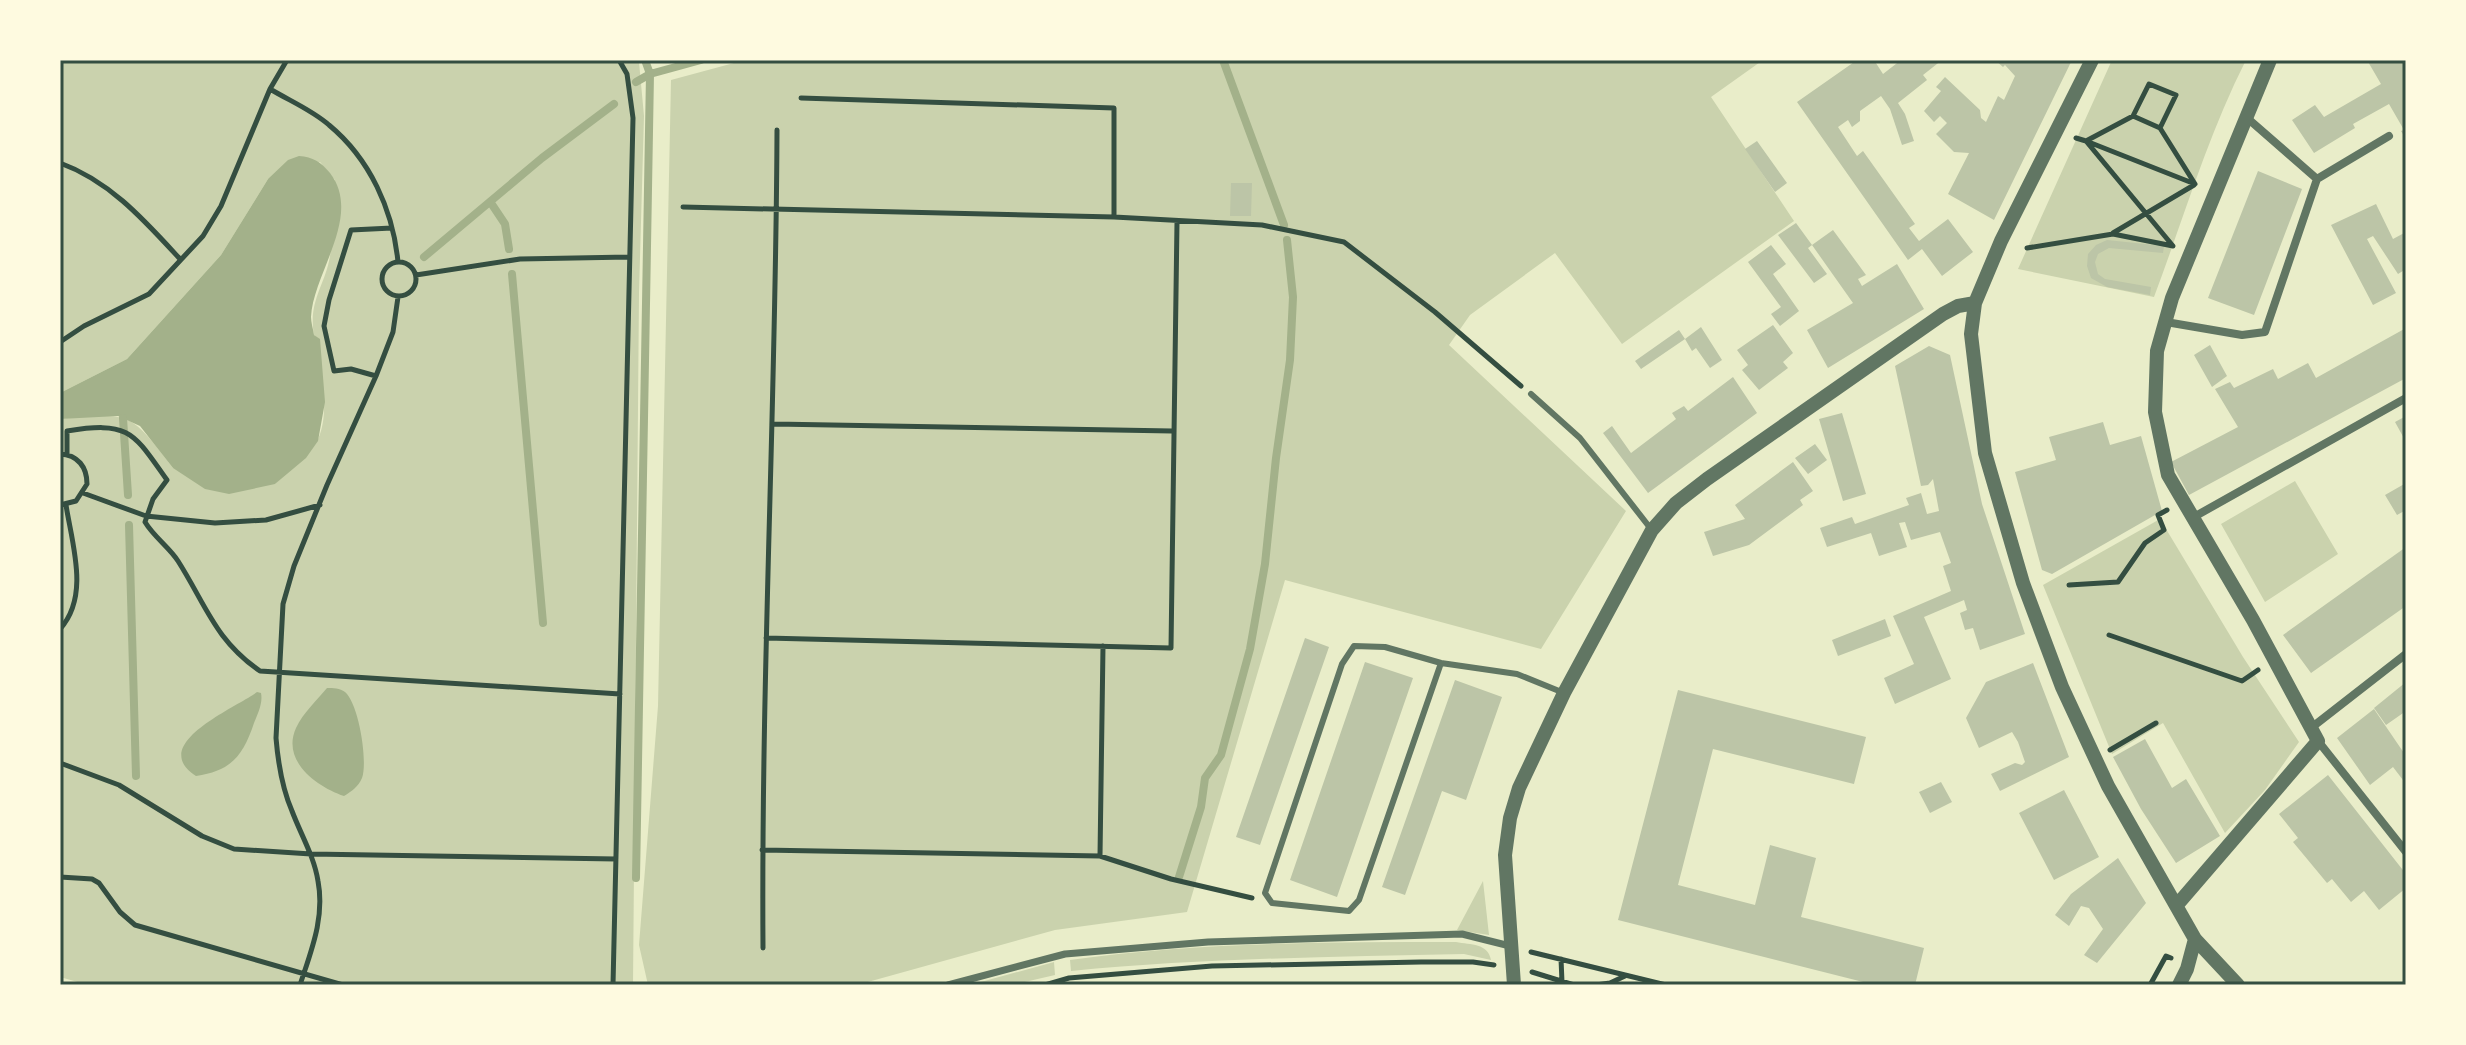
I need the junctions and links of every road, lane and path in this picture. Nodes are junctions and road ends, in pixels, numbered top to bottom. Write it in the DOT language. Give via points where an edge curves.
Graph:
graph roads {
  1 [pos="287,60"];
  2 [pos="619,60"];
  3 [pos="2092,60"];
  4 [pos="2270,60"];
  5 [pos="270,89"];
  6 [pos="801,98"];
  7 [pos="2133,116"];
  8 [pos="2246,117"];
  9 [pos="2160,128"];
  10 [pos="777,130"];
  11 [pos="2389,136"];
  12 [pos="2076,138"];
  13 [pos="2086,141"];
  14 [pos="60,163"];
  15 [pos="2317,179"];
  16 [pos="2195,184"];
  17 [pos="683,207"];
  18 [pos="777,207"];
  19 [pos="2147,215"];
  20 [pos="1114,217"];
  21 [pos="1177,222"];
  22 [pos="392,228"];
  23 [pos="2113,234"];
  24 [pos="2027,248"];
  25 [pos="629,257"];
  26 [pos="180,259"];
  27 [pos="398,262"];
  28 [pos="416,275"];
  29 [pos="398,297"];
  30 [pos="1975,303"];
  31 [pos="2166,322"];
  32 [pos="60,342"];
  33 [pos="376,376"];
  34 [pos="1531,394"];
  35 [pos="2406,398"];
  36 [pos="774,424"];
  37 [pos="1172,431"];
  38 [pos="63,454"];
  39 [pos="83,493"];
  40 [pos="2183,502"];
  41 [pos="63,505"];
  42 [pos="320,505"];
  43 [pos="147,512"];
  44 [pos="2192,518"];
  45 [pos="1652,530"];
  46 [pos="2069,585"];
  47 [pos="60,629"];
  48 [pos="2109,635"];
  49 [pos="766,638"];
  50 [pos="1103,646"];
  51 [pos="2406,654"];
  52 [pos="1441,663"];
  53 [pos="2258,670"];
  54 [pos="278,673"];
  55 [pos="1564,693"];
  56 [pos="620,694"];
  57 [pos="2156,723"];
  58 [pos="2312,730"];
  59 [pos="2095,758"];
  60 [pos="60,763"];
  61 [pos="762,850"];
  62 [pos="2406,852"];
  63 [pos="311,854"];
  64 [pos="1100,856"];
  65 [pos="616,859"];
  66 [pos="60,877"];
  67 [pos="1272,903"];
  68 [pos="2177,905"];
  69 [pos="2195,939"];
  70 [pos="1510,946"];
  71 [pos="763,948"];
  72 [pos="1561,959"];
  73 [pos="2173,960"];
  74 [pos="1501,966"];
  75 [pos="1524,970"];
  76 [pos="304,974"];
  77 [pos="1626,975"];
  78 [pos="1562,984"];
  79 [pos="300,985"];
  80 [pos="343,985"];
  81 [pos="613,985"];
  82 [pos="948,985"];
  83 [pos="1045,985"];
  84 [pos="1514,985"];
  85 [pos="1574,985"];
  86 [pos="1596,985"];
  87 [pos="1666,985"];
  88 [pos="2150,985"];
  89 [pos="2179,985"];
  90 [pos="2238,985"];
  1 -- 5 [label="path"];
  2 -- 25 [label="path" via="627,74 633,118"];
  3 -- 30 [label="street"];
  4 -- 8 [label="street"];
  5 -- 22 [label="path" via="329,124 344,139 369,171"];
  5 -- 26 [label="path" via="221,206 203,236"];
  6 -- 20 [label="path" via="1114,108"];
  7 -- 9 [label="path"];
  7 -- 9 [label="path" via="2149,84 2176,95"];
  7 -- 13 [label="path"];
  8 -- 15 [label="street"];
  8 -- 31 [label="street" via="2179,277"];
  9 -- 16 [label="path"];
  10 -- 18 [label="path"];
  11 -- 15 [label="street"];
  12 -- 13 [label="path"];
  13 -- 16 [label="path"];
  13 -- 19 [label="path"];
  14 -- 26 [label="path" via="123,199"];
  15 -- 31 [label="street" via="2265,332 2242,335"];
  16 -- 19 [label="path"];
  17 -- 18 [label="path"];
  18 -- 20 [label="path"];
  18 -- 36 [label="path"];
  19 -- 23 [label="path"];
  19 -- 23 [label="path" via="2173,246"];
  20 -- 21 [label="path"];
  21 -- 34 [label="path" via="1262,225 1344,242"];
  21 -- 37 [label="path"];
  22 -- 27 [label="path"];
  22 -- 33 [label="path" via="351,230 324,326 334,371"];
  23 -- 24 [label="path"];
  25 -- 28 [label="path" via="520,259"];
  25 -- 56 [label="path"];
  26 -- 32 [label="path" via="149,294"];
  27 -- 28 [label="path" via="407,263"];
  27 -- 29 [label="path" via="387,266 382,276 387,292"];
  28 -- 29 [label="path" via="413,291"];
  29 -- 33 [label="path" via="393,332"];
  30 -- 45 [label="street" via="1943,314 1831,392 1686,495"];
  30 -- 59 [label="street" via="1971,334 1985,453 2023,583"];
  31 -- 40 [label="street" via="2157,351 2155,412 2168,475"];
  33 -- 42 [label="path"];
  34 -- 45 [label="lane" via="1580,438"];
  35 -- 44 [label="street"];
  36 -- 37 [label="path"];
  36 -- 49 [label="path"];
  37 -- 50 [label="path" via="1171,648"];
  38 -- 39 [label="path" via="76,458 87,474"];
  38 -- 43 [label="path" via="67,431 105,428 134,435 167,480"];
  39 -- 41 [label="path"];
  39 -- 43 [label="path"];
  40 -- 44 [label="street"];
  40 -- 46 [label="path" via="2158,515 2164,530 2145,543 2118,582"];
  41 -- 47 [label="path" via="76,563 76,591"];
  42 -- 43 [label="path" via="266,520 215,523"];
  42 -- 54 [label="path" via="283,604"];
  43 -- 54 [label="path" via="148,527 176,558 237,655 260,671"];
  44 -- 58 [label="street"];
  45 -- 55 [label="street"];
  48 -- 53 [label="path" via="2242,681"];
  49 -- 50 [label="path"];
  49 -- 61 [label="path"];
  50 -- 64 [label="path"];
  51 -- 58 [label="street"];
  52 -- 55 [label="lane" via="1517,674"];
  52 -- 67 [label="lane" via="1359,900 1349,911"];
  52 -- 67 [label="lane" via="1385,647 1354,646 1342,664 1265,893"];
  54 -- 56 [label="path"];
  54 -- 63 [label="path" via="278,759 287,799"];
  55 -- 70 [label="street" via="1530,759 1510,818 1505,855"];
  56 -- 65 [label="path"];
  57 -- 59 [label="path"];
  58 -- 62 [label="street"];
  58 -- 68 [label="street"];
  59 -- 68 [label="street"];
  60 -- 63 [label="path" via="119,785 202,836 234,849"];
  61 -- 64 [label="path"];
  61 -- 71 [label="path"];
  63 -- 65 [label="path"];
  63 -- 76 [label="path" via="319,884 319,917"];
  64 -- 67 [label="path"];
  65 -- 81 [label="path"];
  66 -- 76 [label="path" via="99,883 135,925"];
  68 -- 69 [label="street"];
  69 -- 89 [label="street"];
  69 -- 90 [label="street"];
  70 -- 72 [label="path"];
  70 -- 82 [label="street" via="1462,934 1208,942 1065,954"];
  70 -- 84 [label="street"];
  72 -- 77 [label="path"];
  72 -- 78 [label="path"];
  73 -- 88 [label="path" via="2166,956"];
  74 -- 83 [label="path" via="1212,966 1069,978"];
  75 -- 78 [label="path"];
  76 -- 79 [label="path"];
  76 -- 80 [label="path"];
  77 -- 86 [label="path"];
  77 -- 87 [label="path"];
  78 -- 85 [label="path"];
}
